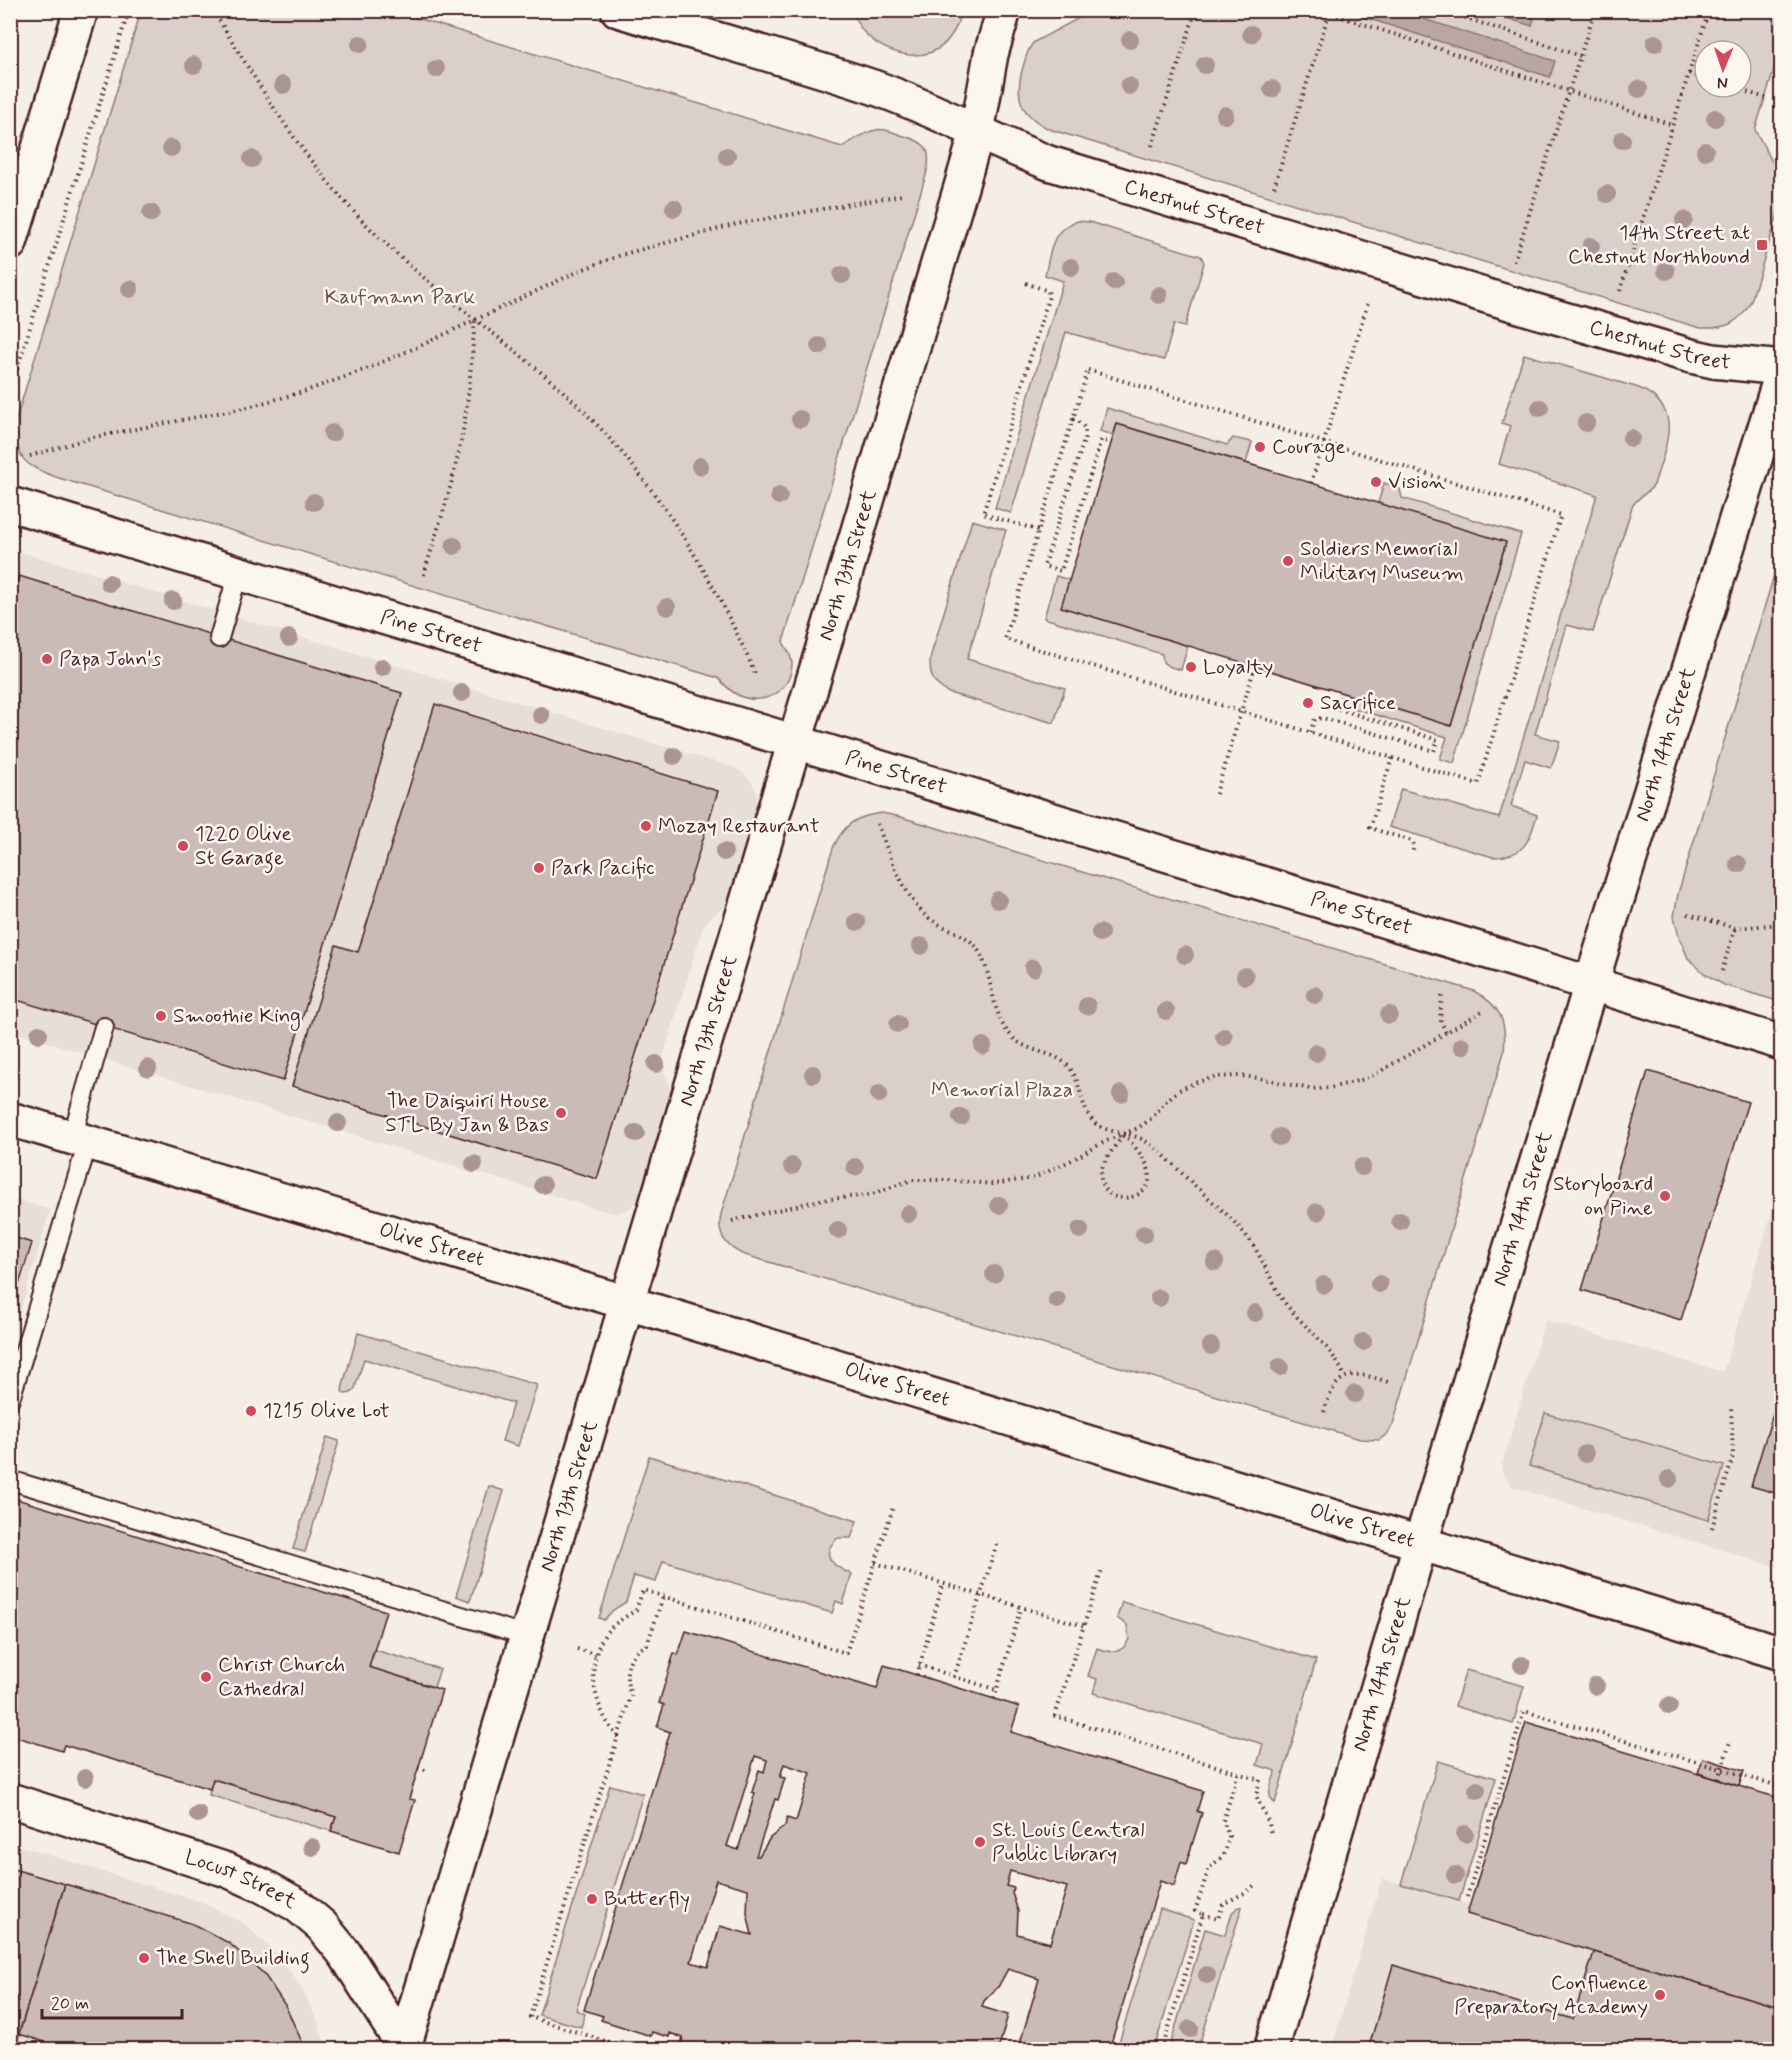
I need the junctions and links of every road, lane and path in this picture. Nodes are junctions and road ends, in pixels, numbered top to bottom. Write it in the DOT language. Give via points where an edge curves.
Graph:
graph roads {
  1 [pos="81,10"];
  2 [pos="129,10"];
  3 [pos="213,10"];
  4 [pos="618,10"];
  5 [pos="1004,10"];
  6 [pos="1196,10"];
  7 [pos="1320,10"];
  8 [pos="1442,10"];
  9 [pos="1595,10"];
  10 [pos="1709,10"];
  11 [pos="1329,12"];
  12 [pos="1580,56"];
  13 [pos="1689,73"];
  14 [pos="1693,74"];
  15 [pos="1569,92"];
  16 [pos="1753,95"];
  17 [pos="1766,99"];
  18 [pos="1673,126"];
  19 [pos="977,132"];
  20 [pos="1152,146"];
  21 [pos="1273,191"];
  22 [pos="902,195"];
  23 [pos="10,243"];
  24 [pos="1513,264"];
  25 [pos="1026,283"];
  26 [pos="1620,291"];
  27 [pos="1371,295"];
  28 [pos="475,320"];
  29 [pos="1782,368"];
  30 [pos="1782,373"];
  31 [pos="10,392"];
  32 [pos="1073,419"];
  33 [pos="1111,443"];
  34 [pos="1324,443"];
  35 [pos="30,456"];
  36 [pos="1311,483"];
  37 [pos="10,504"];
  38 [pos="1038,531"];
  39 [pos="238,574"];
  40 [pos="424,575"];
  41 [pos="219,638"];
  42 [pos="1255,666"];
  43 [pos="756,676"];
  44 [pos="1343,693"];
  45 [pos="1241,711"];
  46 [pos="1311,732"];
  47 [pos="795,743"];
  48 [pos="1392,758"];
  49 [pos="1216,794"];
  50 [pos="877,824"];
  51 [pos="1412,854"];
  52 [pos="1688,914"];
  53 [pos="1782,924"];
  54 [pos="1735,928"];
  55 [pos="1722,971"];
  56 [pos="1590,985"];
  57 [pos="1442,996"];
  58 [pos="1484,1010"];
  59 [pos="104,1027"];
  60 [pos="1447,1032"];
  61 [pos="1782,1043"];
  62 [pos="10,1119"];
  63 [pos="1124,1134"];
  64 [pos="80,1139"];
  65 [pos="732,1221"];
  66 [pos="628,1303"];
  67 [pos="1344,1377"];
  68 [pos="1388,1382"];
  69 [pos="10,1399"];
  70 [pos="1731,1406"];
  71 [pos="1324,1412"];
  72 [pos="10,1480"];
  73 [pos="893,1508"];
  74 [pos="1712,1528"];
  75 [pos="998,1541"];
  76 [pos="1420,1545"];
  77 [pos="875,1563"];
  78 [pos="1101,1572"];
  79 [pos="943,1583"];
  80 [pos="981,1594"];
  81 [pos="663,1596"];
  82 [pos="1022,1607"];
  83 [pos="1084,1626"];
  84 [pos="528,1636"];
  85 [pos="577,1648"];
  86 [pos="1782,1653"];
  87 [pos="597,1655"];
  88 [pos="918,1665"];
  89 [pos="917,1675"];
  90 [pos="954,1677"];
  91 [pos="997,1690"];
  92 [pos="994,1699"];
  93 [pos="618,1737"];
  94 [pos="1730,1742"];
  95 [pos="418,1768"];
  96 [pos="1721,1769"];
  97 [pos="429,1771"];
  98 [pos="1238,1774"];
  99 [pos="1718,1779"];
  100 [pos="1782,1787"];
  101 [pos="10,1800"];
  102 [pos="1271,1835"];
  103 [pos="1256,1884"];
  104 [pos="1467,1897"];
  105 [pos="1203,1914"];
  106 [pos="621,2047"];
  107 [pos="404,2048"];
  108 [pos="633,2049"];
  109 [pos="1162,2049"];
  110 [pos="1271,2049"];
  1 -- 23 [label="street"];
  2 -- 31 [label="path"];
  3 -- 28 [label="path" via="318,172 383,241"];
  4 -- 19 [label="street, Chestnut Street" via="873,87"];
  5 -- 19 [label="street, North 13th Street" via="991,54"];
  6 -- 20 [label="path"];
  7 -- 11 [label="path"];
  8 -- 12 [label="path"];
  9 -- 12 [label="path"];
  10 -- 13 [label="path"];
  11 -- 15 [label="path"];
  11 -- 21 [label="path"];
  12 -- 15 [label="path"];
  13 -- 14 [label="path"];
  13 -- 18 [label="path"];
  15 -- 18 [label="path"];
  15 -- 24 [label="path"];
  16 -- 17 [label="path"];
  18 -- 26 [label="path"];
  19 -- 29 [label="street, Chestnut Street" via="1049,163 1547,315 1713,361"];
  19 -- 47 [label="street, North 13th Street"];
  22 -- 28 [label="path" via="736,224 624,254"];
  25 -- 38 [label="path" via="1043,287 1049,296 983,514"];
  27 -- 34 [label="path"];
  28 -- 35 [label="path" via="364,370 303,392 248,407 90,438"];
  28 -- 40 [label="path" via="461,444"];
  28 -- 43 [label="path" via="558,387 629,460 714,586"];
  30 -- 56 [label="street, North 14th Street"];
  32 -- 33 [label="path" via="1086,430 1085,437 1044,566 1061,571 1101,440"];
  32 -- 34 [label="path" via="1088,370"];
  32 -- 38 [label="path"];
  34 -- 36 [label="path"];
  34 -- 48 [label="path" via="1561,515 1478,784"];
  37 -- 39 [label="street, Pine Street"];
  38 -- 45 [label="path" via="1005,639"];
  39 -- 41 [label="lane"];
  39 -- 47 [label="street, Pine Street"];
  42 -- 45 [label="path"];
  44 -- 46 [label="path" via="1339,709 1438,740 1434,751 1323,718 1315,719"];
  45 -- 46 [label="path"];
  45 -- 49 [label="path"];
  46 -- 48 [label="path"];
  47 -- 56 [label="street, Pine Street"];
  47 -- 66 [label="street, North 13th Street"];
  48 -- 51 [label="path" via="1370,828 1412,841"];
  50 -- 63 [label="path" via="919,909 975,946 1006,1029 1017,1041 1061,1059 1071,1069 1087,1114 1097,1124"];
  52 -- 54 [label="path"];
  53 -- 54 [label="path"];
  54 -- 55 [label="path"];
  56 -- 61 [label="street, Pine Street"];
  56 -- 76 [label="street, North 14th Street"];
  57 -- 60 [label="path" via="1440,1019"];
  58 -- 60 [label="path"];
  59 -- 64 [label="lane"];
  60 -- 63 [label="path" via="1369,1078 1350,1084 1310,1089 1239,1076 1197,1082 1179,1090 1152,1118"];
  62 -- 64 [label="street, Olive Street"];
  63 -- 63 [label="path" via="1150,1174 1139,1195 1120,1198 1105,1190 1101,1174"];
  63 -- 65 [label="path" via="1034,1178 992,1184 912,1180 869,1195 820,1200"];
  63 -- 67 [label="path" via="1140,1138 1156,1149 1240,1227 1284,1302 1326,1345"];
  64 -- 66 [label="street, Olive Street"];
  64 -- 69 [label="lane"];
  66 -- 76 [label="street, Olive Street"];
  66 -- 84 [label="street, North 13th Street"];
  67 -- 68 [label="path" via="1362,1375"];
  67 -- 71 [label="path" via="1332,1390"];
  70 -- 74 [label="path" via="1733,1456"];
  72 -- 84 [label="lane"];
  73 -- 77 [label="path"];
  75 -- 80 [label="path"];
  76 -- 86 [label="street, Olive Street"];
  76 -- 110 [label="street, North 14th Street"];
  77 -- 79 [label="path"];
  77 -- 81 [label="path" via="846,1653"];
  78 -- 83 [label="path"];
  79 -- 80 [label="path"];
  79 -- 88 [label="path"];
  80 -- 82 [label="path"];
  80 -- 90 [label="path"];
  81 -- 87 [label="path" via="643,1590 636,1610 604,1635"];
  81 -- 93 [label="path" via="647,1645 631,1657 627,1667 631,1695"];
  82 -- 83 [label="path"];
  82 -- 91 [label="path"];
  83 -- 98 [label="path" via="1055,1716"];
  84 -- 107 [label="street, North 13th Street"];
  85 -- 87 [label="path"];
  87 -- 93 [label="path" via="594,1685 606,1719"];
  88 -- 89 [label="path"];
  88 -- 90 [label="path"];
  90 -- 91 [label="path"];
  91 -- 92 [label="path"];
  93 -- 106 [label="path" via="530,2018"];
  94 -- 96 [label="path"];
  95 -- 97 [label="path"];
  96 -- 99 [label="path"];
  96 -- 100 [label="path"];
  96 -- 104 [label="path" via="1524,1711"];
  98 -- 102 [label="path" via="1260,1780 1256,1796"];
  98 -- 105 [label="path" via="1223,1821 1229,1836 1227,1846 1224,1855 1209,1868 1195,1911"];
  101 -- 107 [label="street, Locust Street" via="227,1870 297,1905 322,1926 345,1954"];
  103 -- 105 [label="path" via="1223,1904 1218,1919"];
  105 -- 109 [label="path"];
  106 -- 108 [label="path"];
}
